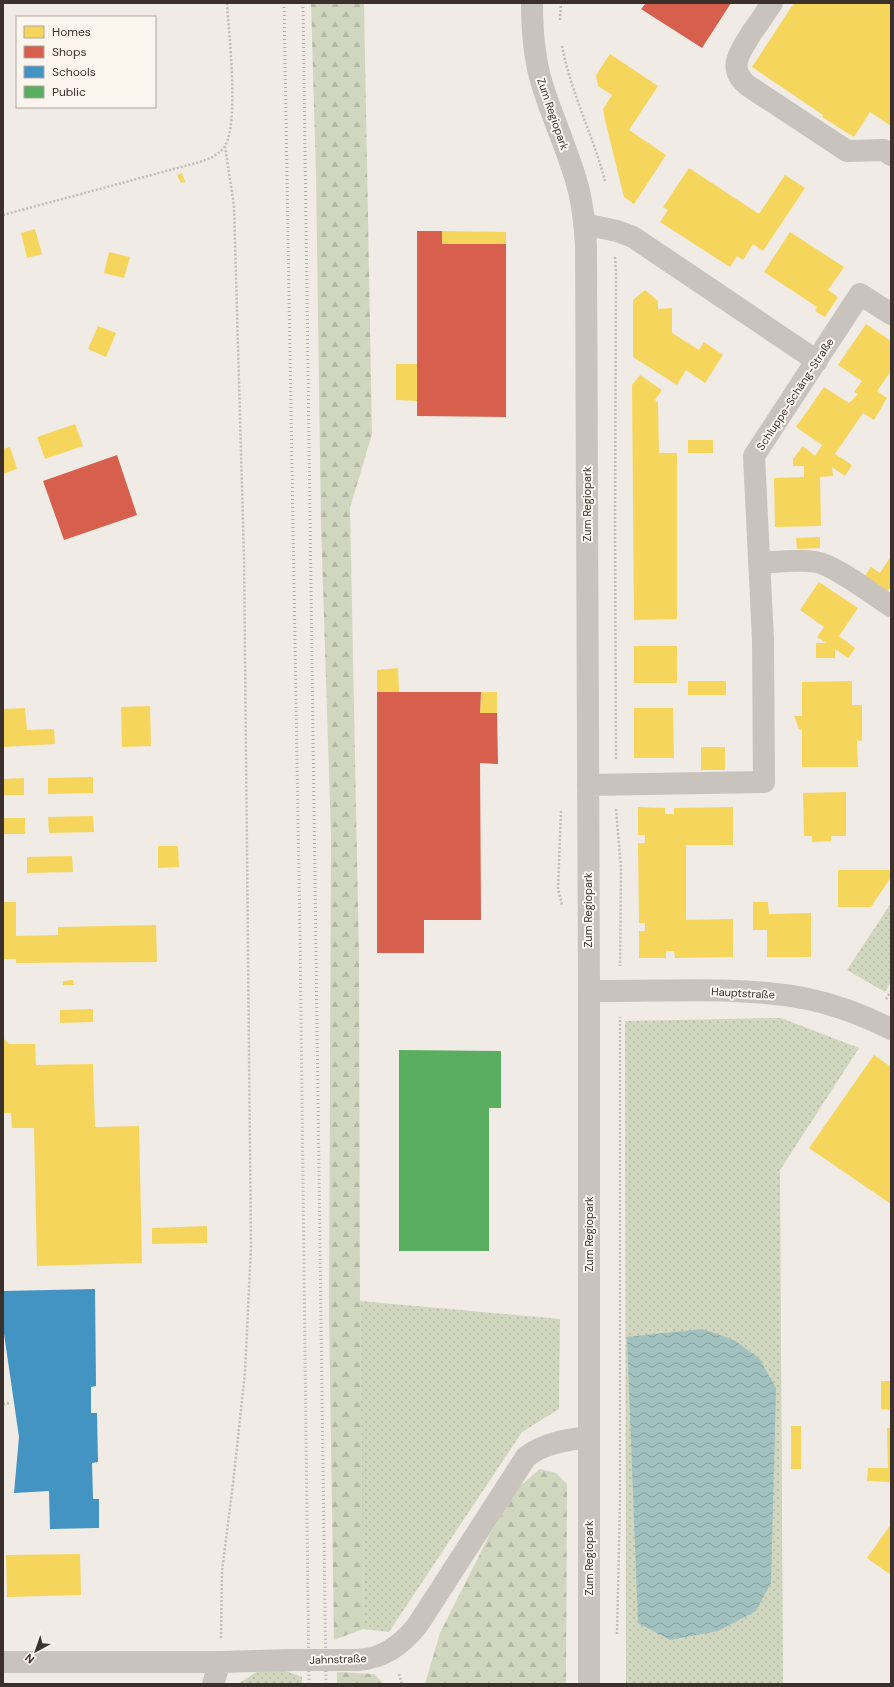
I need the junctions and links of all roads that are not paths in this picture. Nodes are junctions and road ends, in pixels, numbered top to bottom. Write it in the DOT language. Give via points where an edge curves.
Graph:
graph roads {
  1 [pos="532,3"];
  2 [pos="772,3"];
  3 [pos="891,155"];
  4 [pos="584,224"];
  5 [pos="891,314"];
  6 [pos="817,361"];
  7 [pos="760,563"];
  8 [pos="891,606"];
  9 [pos="588,785"];
  10 [pos="589,991"];
  11 [pos="891,1029"];
  12 [pos="589,1437"];
  13 [pos="3,1662"];
  14 [pos="220,1662"];
  15 [pos="213,1684"];
  16 [pos="589,1684"];
  1 -- 4 [label="street, Zum Regiopark" via="533,38 539,74 578,190"];
  2 -- 3 [label="street" via="737,58 736,68 742,80 847,151 884,150"];
  4 -- 6 [label="street" via="617,230 633,237"];
  4 -- 9 [label="street, Zum Regiopark"];
  5 -- 6 [label="street, Schluppe-Schäng-Straße" via="860,294"];
  6 -- 7 [label="street, Schluppe-Schäng-Straße" via="754,456"];
  7 -- 8 [label="street" via="822,563"];
  7 -- 9 [label="street, Schluppe-Schäng-Straße" via="764,782"];
  9 -- 10 [label="street, Zum Regiopark"];
  10 -- 11 [label="street, Hauptstraße" via="745,992 785,996 830,1005"];
  10 -- 12 [label="street, Zum Regiopark"];
  12 -- 14 [label="street, Jahnstraße, bridge" via="547,1445 526,1457 414,1629 391,1651 357,1660"];
  12 -- 16 [label="street, Zum Regiopark"];
  13 -- 14 [label="street, Jahnstraße"];
  14 -- 15 [label="street"];
}
